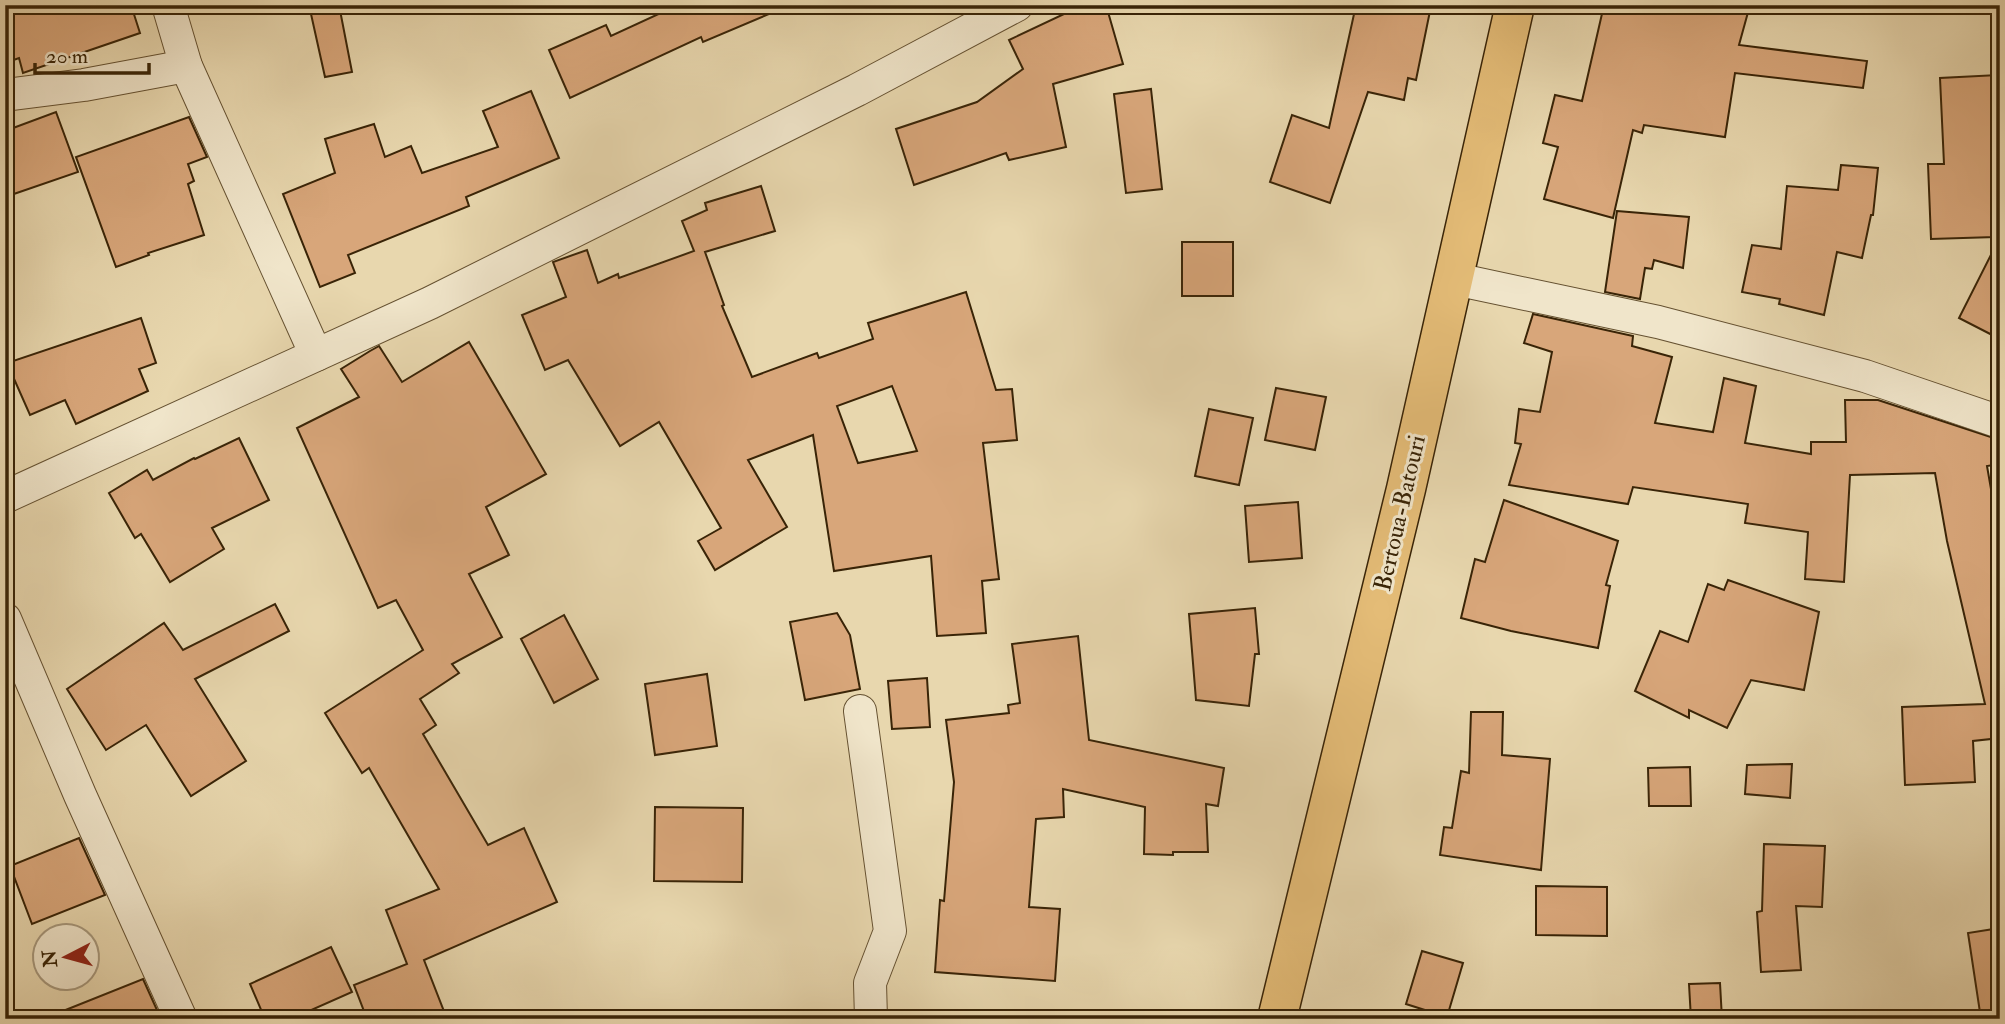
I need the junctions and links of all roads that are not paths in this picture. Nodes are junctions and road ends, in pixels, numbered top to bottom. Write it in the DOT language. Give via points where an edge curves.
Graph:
graph roads {
  1 [pos="168,5"];
  2 [pos="1017,5"];
  3 [pos="1515,5"];
  4 [pos="186,66"];
  5 [pos="5,95"];
  6 [pos="1455,279"];
  7 [pos="316,355"];
  8 [pos="2000,422"];
  9 [pos="5,497"];
  10 [pos="5,619"];
  11 [pos="860,711"];
  12 [pos="181,1019"];
  13 [pos="871,1019"];
  14 [pos="1277,1019"];
  1 -- 4 [label="street"];
  2 -- 7 [label="street" via="856,90"];
  3 -- 6 [label="highway, Bertoua-Batouri"];
  4 -- 5 [label="street"];
  4 -- 7 [label="street"];
  6 -- 8 [label="street" via="1658,322 1865,376"];
  6 -- 14 [label="highway, Bertoua-Batouri"];
  7 -- 9 [label="street"];
  10 -- 12 [label="street"];
  11 -- 13 [label="street" via="890,931 870,983"];
}
